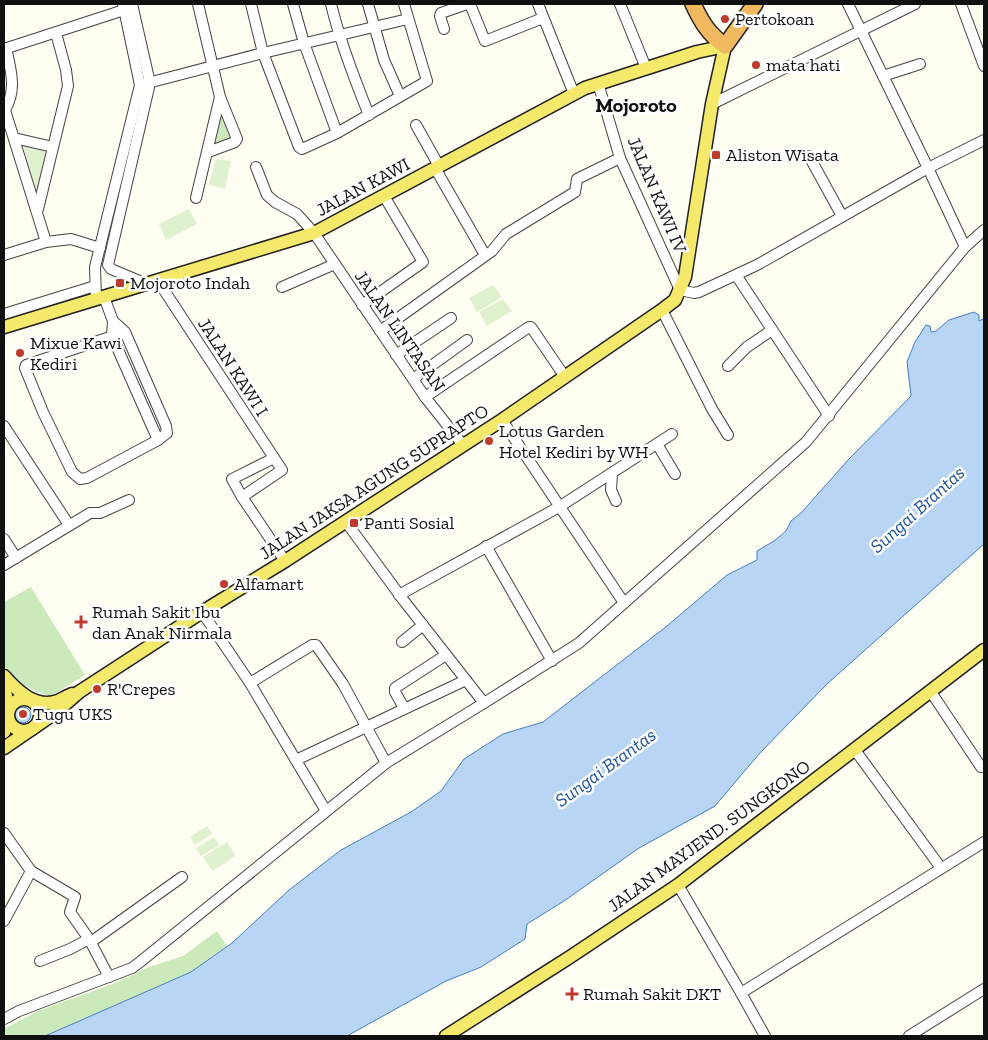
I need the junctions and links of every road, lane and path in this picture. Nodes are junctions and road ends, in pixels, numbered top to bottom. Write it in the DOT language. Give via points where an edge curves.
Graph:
graph roads {
  1 [pos="198,4"];
  2 [pos="251,4"];
  3 [pos="294,4"];
  4 [pos="331,4"];
  5 [pos="368,4"];
  6 [pos="404,4"];
  7 [pos="469,4"];
  8 [pos="538,4"];
  9 [pos="620,4"];
  10 [pos="693,4"];
  11 [pos="756,4"];
  12 [pos="848,4"];
  13 [pos="913,4"];
  14 [pos="961,4"];
  15 [pos="126,6"];
  16 [pos="543,18"];
  17 [pos="408,19"];
  18 [pos="374,27"];
  19 [pos="444,29"];
  20 [pos="860,31"];
  21 [pos="56,33"];
  22 [pos="339,35"];
  23 [pos="304,43"];
  24 [pos="725,46"];
  25 [pos="5,49"];
  26 [pos="263,52"];
  27 [pos="920,64"];
  28 [pos="212,66"];
  29 [pos="984,66"];
  30 [pos="646,68"];
  31 [pos="883,76"];
  32 [pos="598,83"];
  33 [pos="145,84"];
  34 [pos="574,94"];
  35 [pos="400,96"];
  36 [pos="220,97"];
  37 [pos="712,104"];
  38 [pos="4,109"];
  39 [pos="369,115"];
  40 [pos="416,125"];
  41 [pos="337,133"];
  42 [pos="14,138"];
  43 [pos="984,140"];
  44 [pos="53,147"];
  45 [pos="208,152"];
  46 [pos="809,156"];
  47 [pos="620,158"];
  48 [pos="256,167"];
  49 [pos="437,167"];
  50 [pos="928,168"];
  51 [pos="384,196"];
  52 [pos="196,198"];
  53 [pos="37,210"];
  54 [pos="842,216"];
  55 [pos="106,223"];
  56 [pos="117,225"];
  57 [pos="984,230"];
  58 [pos="314,233"];
  59 [pos="46,242"];
  60 [pos="965,247"];
  61 [pos="100,248"];
  62 [pos="4,255"];
  63 [pos="485,256"];
  64 [pos="335,264"];
  65 [pos="736,275"];
  66 [pos="152,282"];
  67 [pos="282,287"];
  68 [pos="680,290"];
  69 [pos="98,294"];
  70 [pos="362,305"];
  71 [pos="662,310"];
  72 [pos="4,314"];
  73 [pos="451,318"];
  74 [pos="113,321"];
  75 [pos="4,328"];
  76 [pos="772,330"];
  77 [pos="380,331"];
  78 [pos="125,332"];
  79 [pos="112,336"];
  80 [pos="467,340"];
  81 [pos="396,355"];
  82 [pos="728,366"];
  83 [pos="565,378"];
  84 [pos="413,380"];
  85 [pos="425,397"];
  86 [pos="829,416"];
  87 [pos="502,420"];
  88 [pos="4,426"];
  89 [pos="672,434"];
  90 [pos="728,435"];
  91 [pos="158,440"];
  92 [pos="657,444"];
  93 [pos="463,445"];
  94 [pos="274,458"];
  95 [pos="612,473"];
  96 [pos="675,474"];
  97 [pos="242,497"];
  98 [pos="129,500"];
  99 [pos="616,502"];
  100 [pos="559,507"];
  101 [pos="346,522"];
  102 [pos="69,525"];
  103 [pos="4,539"];
  104 [pos="486,546"];
  105 [pos="16,558"];
  106 [pos="285,561"];
  107 [pos="4,565"];
  108 [pos="399,595"];
  109 [pos="624,603"];
  110 [pos="202,612"];
  111 [pos="423,625"];
  112 [pos="402,642"];
  113 [pos="984,650"];
  114 [pos="446,655"];
  115 [pos="552,661"];
  116 [pos="4,676"];
  117 [pos="466,680"];
  118 [pos="250,683"];
  119 [pos="4,687"];
  120 [pos="79,692"];
  121 [pos="931,692"];
  122 [pos="32,700"];
  123 [pos="484,703"];
  124 [pos="404,708"];
  125 [pos="7,715"];
  126 [pos="367,726"];
  127 [pos="33,728"];
  128 [pos="4,732"];
  129 [pos="4,748"];
  130 [pos="854,750"];
  131 [pos="296,760"];
  132 [pos="386,762"];
  133 [pos="981,767"];
  134 [pos="324,808"];
  135 [pos="4,833"];
  136 [pos="984,842"];
  137 [pos="941,868"];
  138 [pos="31,871"];
  139 [pos="182,877"];
  140 [pos="678,885"];
  141 [pos="4,921"];
  142 [pos="90,940"];
  143 [pos="40,961"];
  144 [pos="109,977"];
  145 [pos="984,989"];
  146 [pos="741,993"];
  147 [pos="4,1019"];
  148 [pos="446,1036"];
  149 [pos="765,1036"];
  150 [pos="910,1036"];
  1 -- 28 [label="street"];
  2 -- 26 [label="street"];
  3 -- 23 [label="street"];
  4 -- 22 [label="street"];
  5 -- 18 [label="street"];
  6 -- 17 [label="street"];
  7 -- 16 [label="street" via="486,41"];
  7 -- 19 [label="street" via="441,13"];
  8 -- 16 [label="street"];
  9 -- 30 [label="street"];
  10 -- 24 [label="highway" via="711,35"];
  11 -- 24 [label="highway"];
  12 -- 20 [label="street"];
  13 -- 20 [label="street"];
  14 -- 29 [label="street"];
  15 -- 21 [label="street"];
  15 -- 33 [label="street"];
  16 -- 34 [label="street"];
  17 -- 18 [label="street"];
  17 -- 35 [label="street" via="427,80"];
  18 -- 22 [label="street"];
  18 -- 35 [label="street"];
  20 -- 31 [label="street"];
  20 -- 37 [label="street"];
  21 -- 25 [label="street"];
  21 -- 44 [label="street" via="68,86"];
  22 -- 23 [label="street"];
  22 -- 39 [label="street"];
  23 -- 26 [label="street"];
  23 -- 41 [label="street"];
  24 -- 30 [label="main road, JALAN KAWI"];
  24 -- 37 [label="main road"];
  25 -- 38 [label="street" via="13,76 10,102"];
  26 -- 28 [label="street"];
  26 -- 41 [label="street" via="301,149"];
  27 -- 31 [label="street"];
  28 -- 33 [label="street"];
  28 -- 36 [label="street"];
  30 -- 32 [label="main road, JALAN KAWI"];
  31 -- 50 [label="street"];
  32 -- 34 [label="main road, JALAN KAWI"];
  32 -- 47 [label="street, JALAN KAWI IV"];
  33 -- 55 [label="street"];
  33 -- 56 [label="street"];
  34 -- 49 [label="main road, JALAN KAWI"];
  35 -- 39 [label="street"];
  36 -- 45 [label="street"];
  36 -- 45 [label="street" via="238,139"];
  37 -- 68 [label="main road" via="685,277"];
  38 -- 42 [label="street"];
  39 -- 41 [label="street"];
  40 -- 49 [label="street"];
  42 -- 44 [label="street"];
  42 -- 53 [label="street"];
  43 -- 50 [label="street"];
  44 -- 53 [label="street"];
  45 -- 52 [label="street"];
  46 -- 54 [label="street"];
  47 -- 63 [label="street" via="577,179 575,192 506,234"];
  47 -- 68 [label="street, JALAN KAWI IV"];
  48 -- 58 [label="street, JALAN LINTASAN" via="267,195 297,214"];
  49 -- 51 [label="main road, JALAN KAWI"];
  49 -- 63 [label="street"];
  50 -- 54 [label="street"];
  50 -- 60 [label="street"];
  51 -- 58 [label="main road, JALAN KAWI"];
  51 -- 70 [label="street" via="424,262"];
  53 -- 59 [label="street"];
  54 -- 65 [label="street"];
  55 -- 56 [label="street"];
  55 -- 61 [label="street"];
  56 -- 66 [label="street" via="109,267"];
  57 -- 60 [label="street"];
  58 -- 64 [label="street, JALAN LINTASAN"];
  58 -- 66 [label="main road, JALAN KAWI"];
  59 -- 61 [label="street" via="71,239"];
  59 -- 62 [label="street"];
  60 -- 86 [label="street"];
  61 -- 69 [label="street" via="95,267"];
  63 -- 77 [label="street"];
  64 -- 67 [label="street"];
  64 -- 70 [label="street, JALAN LINTASAN"];
  65 -- 68 [label="street" via="699,292"];
  65 -- 76 [label="street"];
  66 -- 69 [label="main road, JALAN KAWI"];
  66 -- 94 [label="street, JALAN KAWI I"];
  68 -- 71 [label="main road, JALAN JAKSA AGUNG SUPRAPTO" via="675,300"];
  69 -- 72 [label="street"];
  69 -- 74 [label="street"];
  69 -- 75 [label="main road, JALAN KAWI"];
  70 -- 77 [label="street, JALAN LINTASAN"];
  71 -- 83 [label="main road, JALAN JAKSA AGUNG SUPRAPTO"];
  71 -- 90 [label="street"];
  73 -- 81 [label="street"];
  74 -- 78 [label="street"];
  74 -- 79 [label="street"];
  76 -- 82 [label="street" via="747,347"];
  76 -- 86 [label="street"];
  77 -- 81 [label="street, JALAN LINTASAN"];
  78 -- 79 [label="street"];
  78 -- 91 [label="street" via="168,431"];
  79 -- 91 [label="street"];
  79 -- 91 [label="street" via="26,365 39,404 72,472 80,479"];
  80 -- 84 [label="street"];
  81 -- 84 [label="street, JALAN LINTASAN"];
  83 -- 85 [label="street" via="529,327"];
  83 -- 87 [label="main road, JALAN JAKSA AGUNG SUPRAPTO"];
  84 -- 85 [label="street, JALAN LINTASAN"];
  85 -- 93 [label="street, JALAN LINTASAN"];
  86 -- 109 [label="street" via="806,442"];
  87 -- 93 [label="main road, JALAN JAKSA AGUNG SUPRAPTO"];
  87 -- 100 [label="street"];
  88 -- 102 [label="street"];
  89 -- 92 [label="street"];
  92 -- 95 [label="street"];
  92 -- 96 [label="street"];
  93 -- 101 [label="main road, JALAN JAKSA AGUNG SUPRAPTO"];
  94 -- 97 [label="street, JALAN KAWI I" via="282,471"];
  94 -- 97 [label="street" via="232,479"];
  95 -- 99 [label="street" via="611,490"];
  95 -- 100 [label="street"];
  97 -- 106 [label="street"];
  98 -- 102 [label="street" via="100,514 90,513"];
  100 -- 104 [label="street"];
  100 -- 109 [label="street"];
  101 -- 106 [label="main road, JALAN JAKSA AGUNG SUPRAPTO"];
  101 -- 108 [label="street"];
  102 -- 105 [label="street"];
  103 -- 105 [label="street"];
  104 -- 108 [label="street"];
  104 -- 115 [label="street"];
  105 -- 107 [label="street"];
  106 -- 110 [label="main road, JALAN JAKSA AGUNG SUPRAPTO"];
  108 -- 111 [label="street"];
  109 -- 115 [label="street"];
  110 -- 118 [label="street"];
  110 -- 120 [label="main road, JALAN JAKSA AGUNG SUPRAPTO"];
  111 -- 112 [label="street"];
  111 -- 114 [label="street"];
  113 -- 121 [label="main road, JALAN MAYJEND. SUNGKONO"];
  114 -- 117 [label="street"];
  114 -- 124 [label="street" via="395,688"];
  115 -- 123 [label="street"];
  116 -- 122 [label="main road"];
  117 -- 123 [label="street"];
  117 -- 124 [label="street"];
  118 -- 126 [label="street" via="316,645"];
  118 -- 131 [label="street"];
  119 -- 125 [label="main road"];
  120 -- 122 [label="main road" via="49,702"];
  120 -- 127 [label="main road"];
  121 -- 130 [label="main road, JALAN MAYJEND. SUNGKONO"];
  121 -- 133 [label="street"];
  122 -- 125 [label="main road" via="15,700"];
  122 -- 127 [label="main road" via="40,714"];
  123 -- 132 [label="street"];
  124 -- 126 [label="street"];
  125 -- 127 [label="main road" via="16,729 25,731"];
  125 -- 128 [label="main road"];
  126 -- 131 [label="street"];
  126 -- 132 [label="street"];
  127 -- 129 [label="main road"];
  130 -- 137 [label="street"];
  130 -- 140 [label="main road, JALAN MAYJEND. SUNGKONO"];
  131 -- 134 [label="street"];
  132 -- 134 [label="street"];
  134 -- 144 [label="street" via="140,962"];
  135 -- 138 [label="street"];
  136 -- 137 [label="street"];
  137 -- 146 [label="street"];
  138 -- 141 [label="street"];
  138 -- 142 [label="street" via="75,897 70,912"];
  139 -- 142 [label="street"];
  140 -- 146 [label="street"];
  140 -- 148 [label="main road, JALAN MAYJEND. SUNGKONO"];
  142 -- 143 [label="street"];
  142 -- 144 [label="street"];
  144 -- 147 [label="street"];
  145 -- 150 [label="street"];
  146 -- 149 [label="street"];
}
